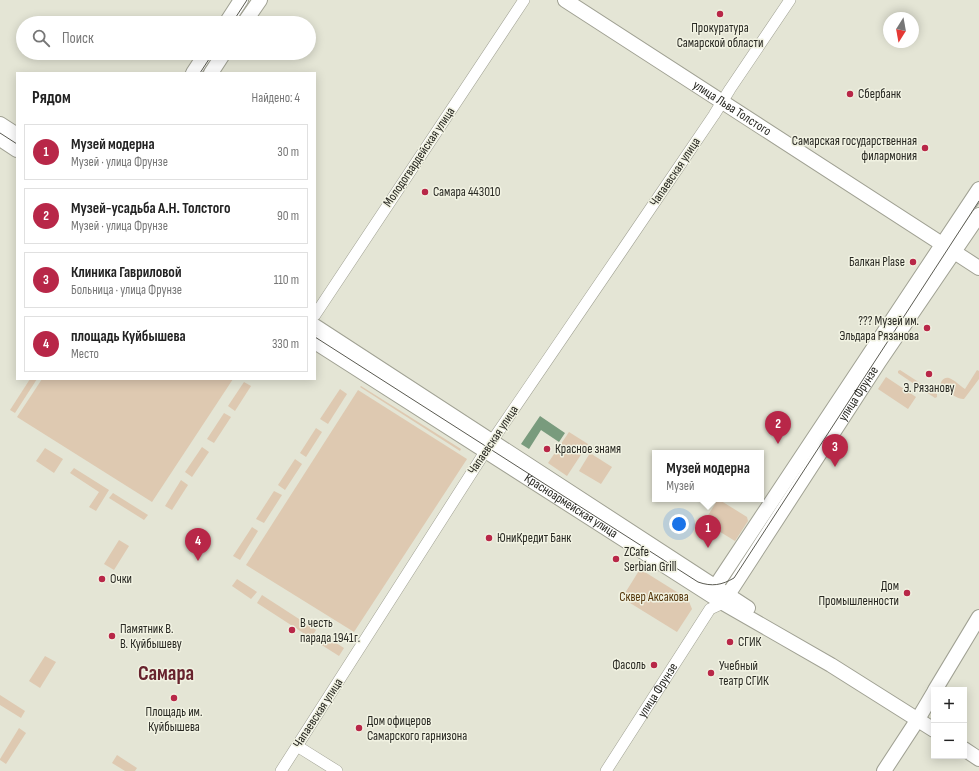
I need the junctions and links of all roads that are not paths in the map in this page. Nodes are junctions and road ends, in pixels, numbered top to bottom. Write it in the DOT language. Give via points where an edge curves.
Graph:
graph roads {
  1 [pos="241,0"];
  2 [pos="260,0"];
  3 [pos="524,0"];
  4 [pos="565,0"];
  5 [pos="790,0"];
  6 [pos="231,16"];
  7 [pos="249,16"];
  8 [pos="201,60"];
  9 [pos="219,60"];
  10 [pos="194,72"];
  11 [pos="212,72"];
  12 [pos="721,102"];
  13 [pos="0,124"];
  14 [pos="16,134"];
  15 [pos="0,139"];
  16 [pos="16,149"];
  17 [pos="979,189"];
  18 [pos="979,215"];
  19 [pos="942,244"];
  20 [pos="954,252"];
  21 [pos="979,268"];
  22 [pos="316,313"];
  23 [pos="316,327"];
  24 [pos="316,343"];
  25 [pos="488,446"];
  26 [pos="712,590"];
  27 [pos="726,599"];
  28 [pos="710,609"];
  29 [pos="979,617"];
  30 [pos="937,687"];
  31 [pos="931,698"];
  32 [pos="918,719"];
  33 [pos="931,728"];
  34 [pos="297,746"];
  35 [pos="967,751"];
  36 [pos="979,759"];
  37 [pos="281,771"];
  38 [pos="338,771"];
  39 [pos="606,771"];
  40 [pos="884,771"];
  1 -- 6 [label="main road"];
  2 -- 7 [label="main road"];
  3 -- 22 [label="street, Молодогвардейская улица"];
  4 -- 12 [label="main road, улица Льва Толстого"];
  5 -- 12 [label="street, Чапаевская улица"];
  8 -- 10 [label="main road"];
  9 -- 11 [label="main road"];
  12 -- 19 [label="main road, улица Льва Толстого"];
  12 -- 25 [label="street, Чапаевская улица"];
  13 -- 14 [label="main road"];
  15 -- 16 [label="main road"];
  17 -- 19 [label="main road, улица Фрунзе"];
  18 -- 20 [label="main road, улица Фрунзе"];
  19 -- 20 [label="main road, улица Льва Толстого"];
  19 -- 26 [label="main road, улица Фрунзе"];
  20 -- 21 [label="main road, улица Льва Толстого"];
  20 -- 27 [label="main road, улица Фрунзе" via="879,362"];
  23 -- 25 [label="main road, Красноармейская улица"];
  24 -- 25 [label="main road, Красноармейская улица"];
  25 -- 26 [label="main road, Красноармейская улица"];
  25 -- 34 [label="street, Чапаевская улица"];
  26 -- 27 [label="main road, Красноармейская улица"];
  26 -- 28 [label="street"];
  27 -- 28 [label="street"];
  27 -- 32 [label="main road"];
  28 -- 39 [label="street, улица Фрунзе"];
  29 -- 30 [label="main road"];
  31 -- 32 [label="main road"];
  32 -- 33 [label="main road"];
  32 -- 40 [label="main road"];
  34 -- 37 [label="street, Чапаевская улица"];
  34 -- 38 [label="street"];
  35 -- 36 [label="main road"];
}
